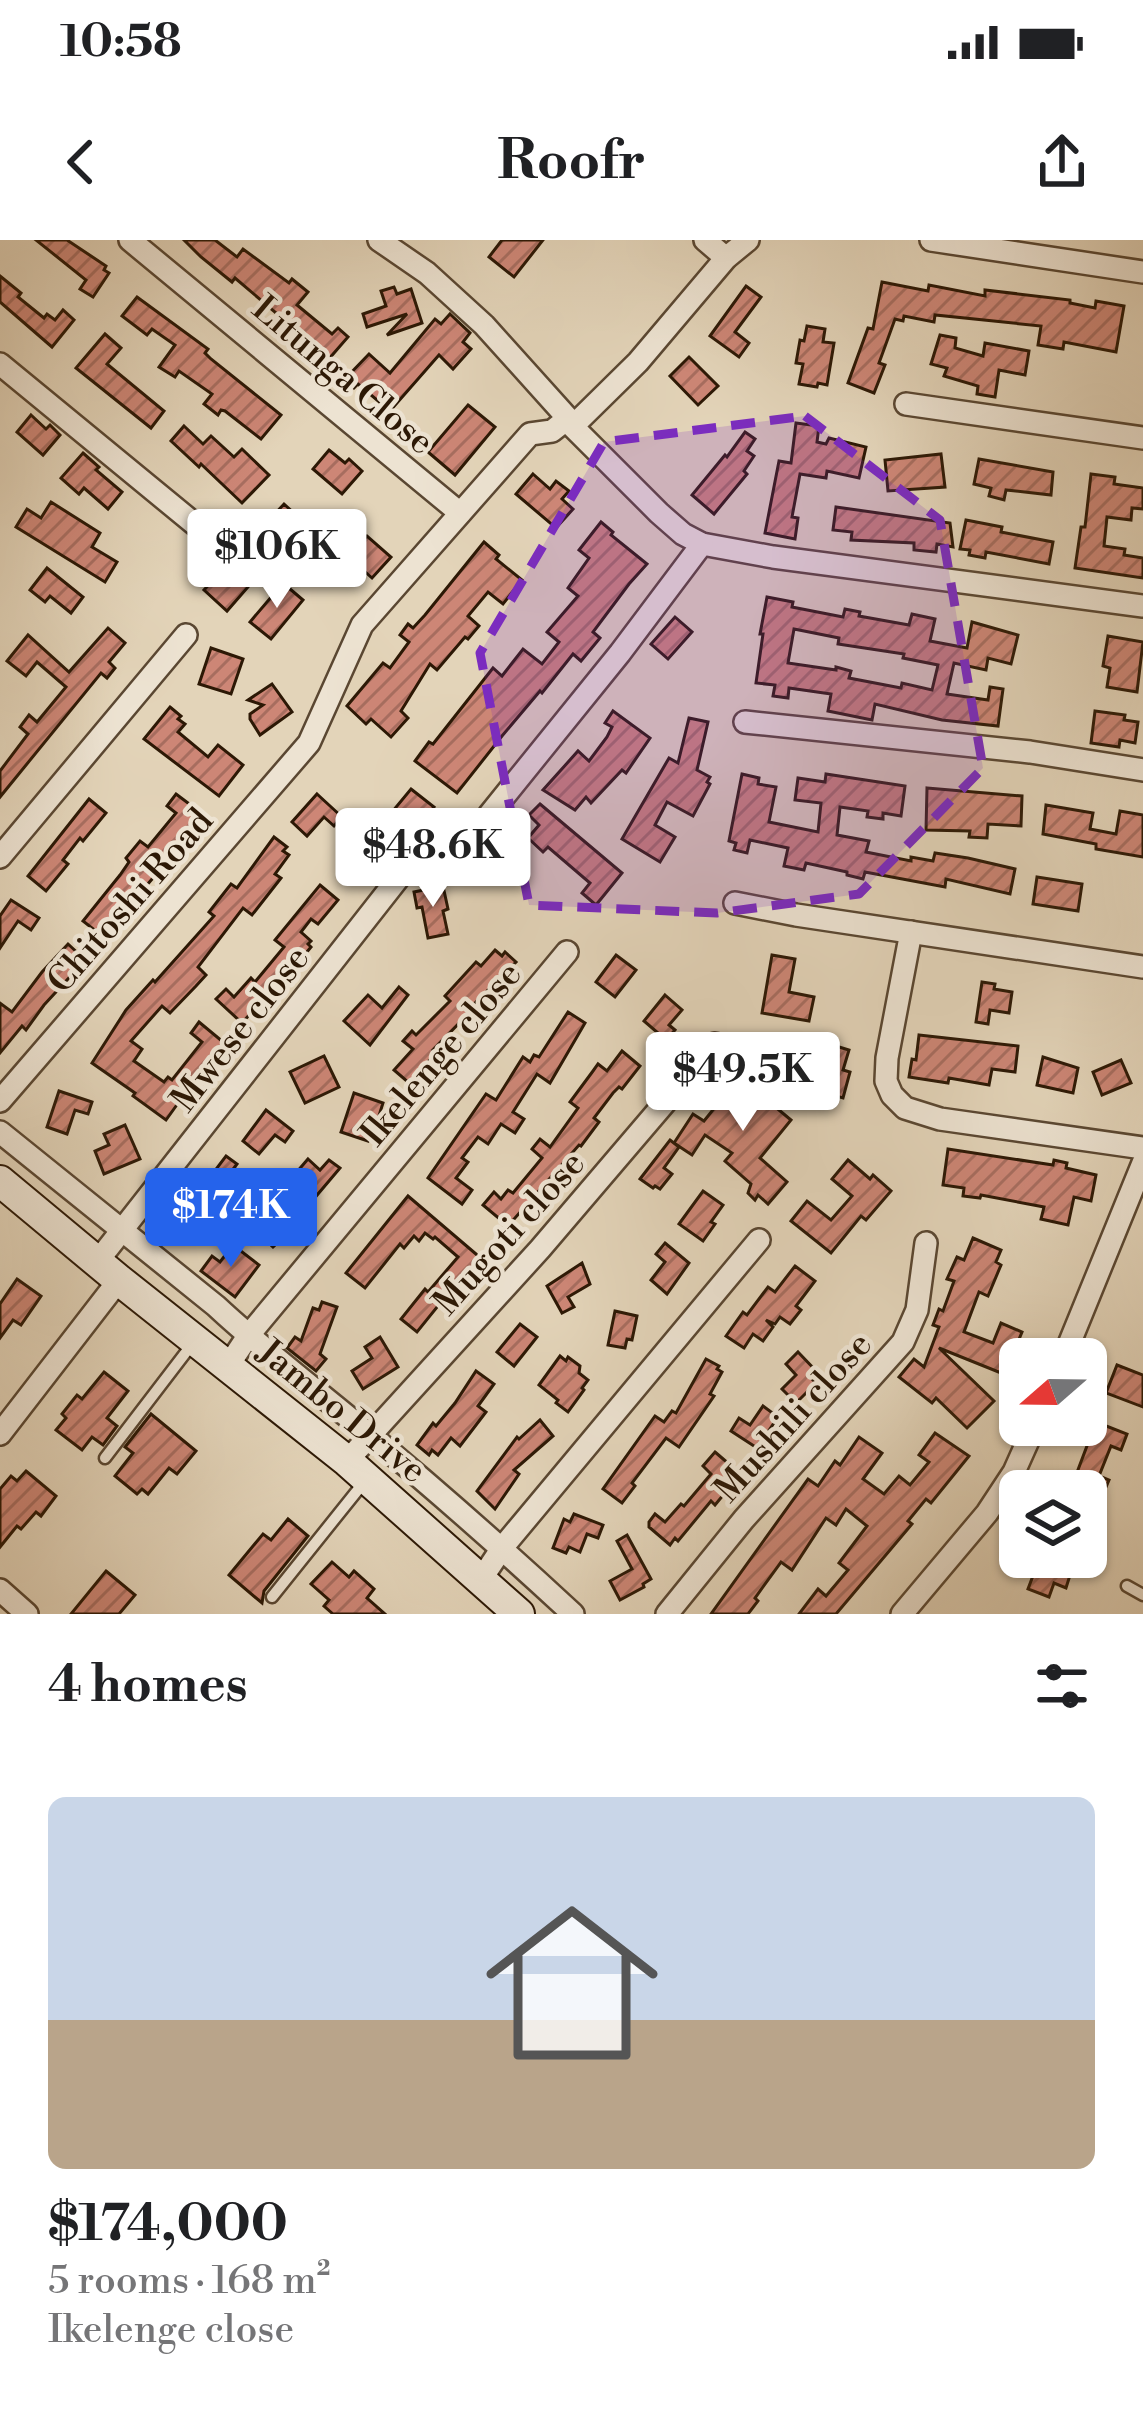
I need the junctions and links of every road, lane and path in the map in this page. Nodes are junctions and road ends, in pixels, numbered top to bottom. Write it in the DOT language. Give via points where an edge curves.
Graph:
graph roads {
  1 [pos="130,240"];
  2 [pos="379,240"];
  3 [pos="705,240"];
  4 [pos="748,240"];
  5 [pos="932,240"];
  6 [pos="726,258"];
  7 [pos="1143,272"];
  8 [pos="0,364"];
  9 [pos="906,404"];
  10 [pos="570,422"];
  11 [pos="1143,438"];
  12 [pos="460,513"];
  13 [pos="701,544"];
  14 [pos="242,563"];
  15 [pos="1143,605"];
  16 [pos="186,635"];
  17 [pos="745,722"];
  18 [pos="1143,770"];
  19 [pos="489,814"];
  20 [pos="0,857"];
  21 [pos="407,867"];
  22 [pos="735,903"];
  23 [pos="911,932"];
  24 [pos="567,952"];
  25 [pos="1143,967"];
  26 [pos="715,1044"];
  27 [pos="0,1100"];
  28 [pos="0,1132"];
  29 [pos="1143,1148"];
  30 [pos="1143,1162"];
  31 [pos="0,1180"];
  32 [pos="122,1230"];
  33 [pos="759,1240"];
  34 [pos="926,1243"];
  35 [pos="108,1271"];
  36 [pos="248,1336"];
  37 [pos="1072,1338"];
  38 [pos="195,1340"];
  39 [pos="228,1366"];
  40 [pos="0,1435"];
  41 [pos="370,1435"];
  42 [pos="1026,1446"];
  43 [pos="105,1458"];
  44 [pos="357,1469"];
  45 [pos="502,1548"];
  46 [pos="482,1578"];
  47 [pos="1127,1586"];
  48 [pos="0,1590"];
  49 [pos="1143,1595"];
  50 [pos="272,1598"];
  51 [pos="515,1613"];
  52 [pos="27,1614"];
  53 [pos="573,1614"];
  54 [pos="667,1614"];
  55 [pos="902,1614"];
  1 -- 12 [label="street, Litunga Close"];
  2 -- 10 [label="street" via="484,326"];
  3 -- 6 [label="street"];
  4 -- 6 [label="street, Chitoshi Road"];
  5 -- 7 [label="street"];
  6 -- 10 [label="street, Chitoshi Road" via="638,362"];
  8 -- 14 [label="street"];
  9 -- 11 [label="street"];
  10 -- 12 [label="street, Chitoshi Road" via="530,434"];
  10 -- 13 [label="street"];
  12 -- 27 [label="street, Chitoshi Road" via="362,626 309,743"];
  13 -- 15 [label="street"];
  13 -- 19 [label="street"];
  16 -- 20 [label="street"];
  17 -- 18 [label="street"];
  21 -- 32 [label="street, Mwese close"];
  22 -- 23 [label="street"];
  23 -- 25 [label="street"];
  23 -- 29 [label="street" via="886,1081 904,1108"];
  24 -- 36 [label="street, Ikelenge close"];
  26 -- 41 [label="street, Mugoti close"];
  28 -- 32 [label="street"];
  30 -- 37 [label="street"];
  31 -- 35 [label="street, Jambo Drive"];
  32 -- 35 [label="street, Mwese close"];
  32 -- 36 [label="street"];
  33 -- 45 [label="street"];
  34 -- 54 [label="street, Mushili close" via="903,1342"];
  35 -- 38 [label="street, Jambo Drive"];
  35 -- 40 [label="street, Mwese close"];
  36 -- 39 [label="street, Ikelenge close"];
  36 -- 41 [label="street"];
  38 -- 39 [label="street, Jambo Drive"];
  38 -- 43 [label="lane"];
  39 -- 44 [label="street, Jambo Drive"];
  41 -- 44 [label="street, Mugoti close"];
  41 -- 45 [label="street"];
  42 -- 55 [label="street" via="987,1513"];
  44 -- 46 [label="street, Jambo Drive"];
  44 -- 50 [label="lane"];
  45 -- 46 [label="street"];
  45 -- 53 [label="street"];
  46 -- 51 [label="street, Jambo Drive"];
  47 -- 49 [label="lane"];
  48 -- 52 [label="street"];
}
